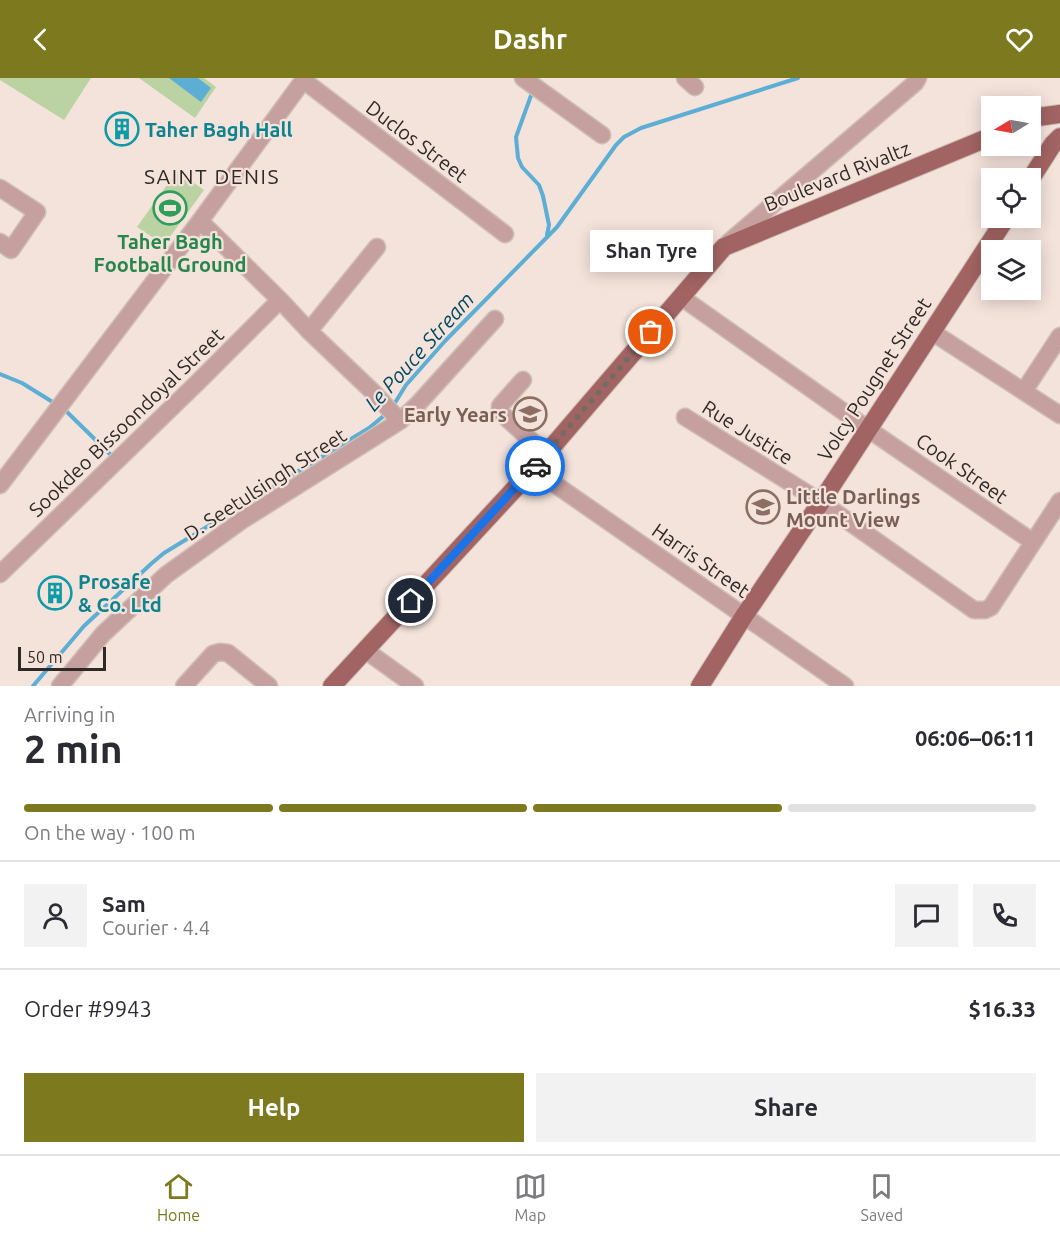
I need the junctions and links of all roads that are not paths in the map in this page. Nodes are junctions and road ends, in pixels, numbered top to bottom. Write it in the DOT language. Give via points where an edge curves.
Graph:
graph roads {
  1 [pos="918,78"];
  2 [pos="304,79"];
  3 [pos="526,80"];
  4 [pos="1060,114"];
  5 [pos="1041,117"];
  6 [pos="602,135"];
  7 [pos="1060,137"];
  8 [pos="981,141"];
  9 [pos="1038,168"];
  10 [pos="0,188"];
  11 [pos="200,221"];
  12 [pos="1000,228"];
  13 [pos="505,234"];
  14 [pos="0,242"];
  15 [pos="377,247"];
  16 [pos="724,247"];
  17 [pos="681,297"];
  18 [pos="280,300"];
  19 [pos="495,320"];
  20 [pos="309,331"];
  21 [pos="932,332"];
  22 [pos="1060,336"];
  23 [pos="523,380"];
  24 [pos="1024,391"];
  25 [pos="1060,415"];
  26 [pos="685,417"];
  27 [pos="400,421"];
  28 [pos="868,429"];
  29 [pos="546,454"];
  30 [pos="533,469"];
  31 [pos="0,483"];
  32 [pos="1060,501"];
  33 [pos="821,502"];
  34 [pos="1033,542"];
  35 [pos="0,574"];
  36 [pos="744,616"];
  37 [pos="365,650"];
  38 [pos="824,680"];
  39 [pos="60,686"];
  40 [pos="184,686"];
  41 [pos="269,686"];
  42 [pos="332,686"];
  43 [pos="416,686"];
  44 [pos="700,686"];
  45 [pos="845,686"];
  1 -- 16 [label="street"];
  2 -- 11 [label="street"];
  2 -- 13 [label="street, Duclos Street"];
  3 -- 6 [label="street"];
  4 -- 5 [label="main road"];
  7 -- 9 [label="main road"];
  8 -- 16 [label="main road, Boulevard Rivaltz"];
  10 -- 14 [label="street" via="37,212 11,250"];
  11 -- 18 [label="street"];
  11 -- 31 [label="street"];
  12 -- 21 [label="main road, Volcy Pougnet Street"];
  15 -- 20 [label="street"];
  16 -- 17 [label="main road"];
  17 -- 28 [label="street, Cook Street"];
  17 -- 29 [label="main road"];
  18 -- 20 [label="street"];
  18 -- 35 [label="street, Sookdeo Bissoondoyal Street"];
  19 -- 27 [label="street, D. Seetulsingh Street"];
  20 -- 27 [label="street"];
  21 -- 24 [label="street"];
  21 -- 28 [label="main road, Volcy Pougnet Street"];
  22 -- 24 [label="street"];
  23 -- 29 [label="street" via="499,409"];
  24 -- 25 [label="street"];
  26 -- 33 [label="street, Rue Justice"];
  27 -- 39 [label="street, D. Seetulsingh Street" via="166,574 103,634"];
  28 -- 33 [label="main road, Volcy Pougnet Street"];
  28 -- 34 [label="street, Cook Street"];
  29 -- 30 [label="main road"];
  30 -- 36 [label="street, Harris Street"];
  30 -- 37 [label="main road"];
  31 -- 31 [label="street" via="52,412 65,395"];
  32 -- 34 [label="street"];
  33 -- 34 [label="street" via="974,610 991,607"];
  33 -- 36 [label="main road, Volcy Pougnet Street"];
  36 -- 38 [label="street, Harris Street"];
  36 -- 44 [label="main road, Volcy Pougnet Street"];
  37 -- 42 [label="main road"];
  37 -- 43 [label="street"];
  38 -- 45 [label="street, Harris Street"];
  40 -- 41 [label="street" via="213,654 220,652 228,653"];
}
